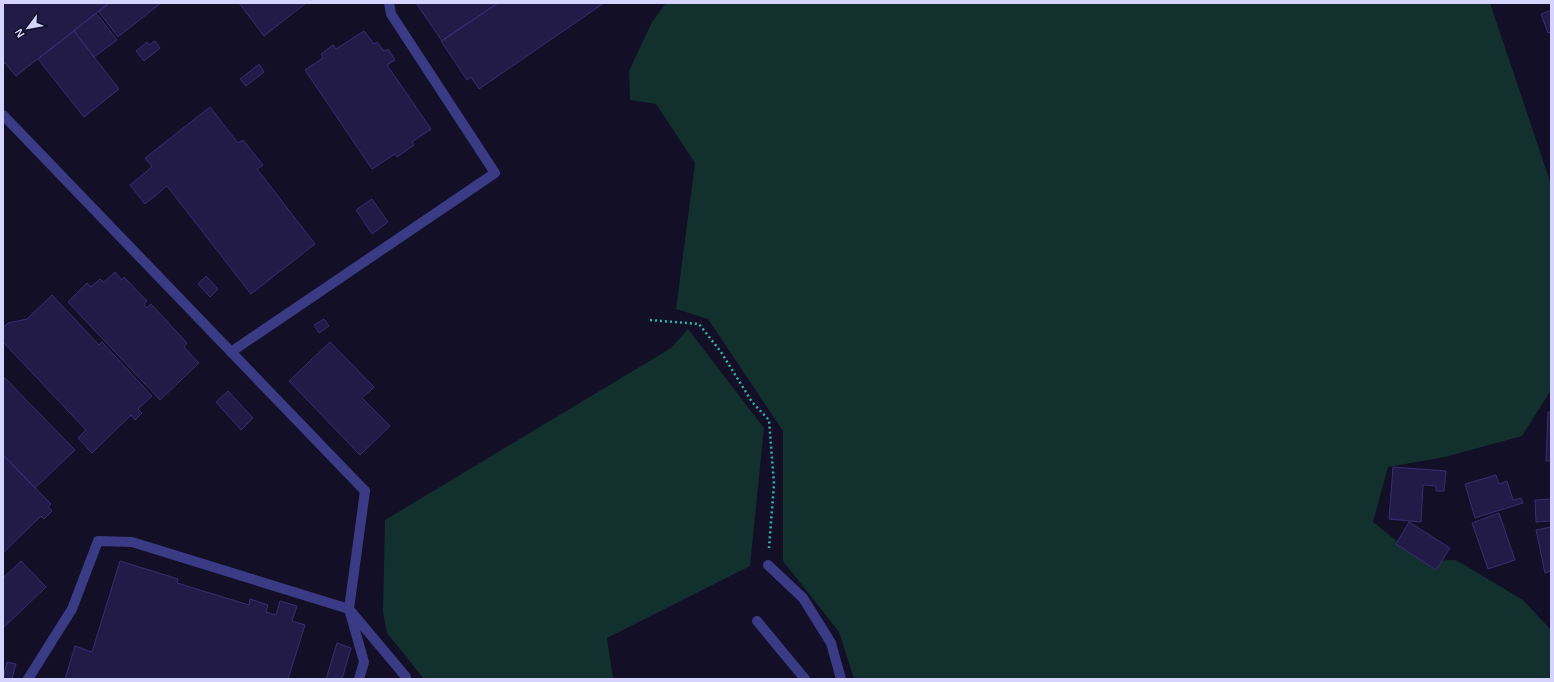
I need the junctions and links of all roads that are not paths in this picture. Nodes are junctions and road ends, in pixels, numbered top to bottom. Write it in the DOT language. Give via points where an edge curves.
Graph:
graph roads {
  1 [pos="389,3"];
  2 [pos="3,115"];
  3 [pos="231,352"];
  4 [pos="768,565"];
  5 [pos="349,609"];
  6 [pos="757,622"];
  7 [pos="28,679"];
  8 [pos="359,679"];
  9 [pos="406,679"];
  10 [pos="805,679"];
  11 [pos="841,679"];
  1 -- 3 [label="street" via="391,14 495,173"];
  2 -- 3 [label="street"];
  3 -- 5 [label="street" via="365,491"];
  4 -- 11 [label="street" via="803,598 831,643"];
  5 -- 7 [label="street" via="132,542 98,541 72,609"];
  5 -- 8 [label="street" via="364,662"];
  5 -- 9 [label="street"];
  6 -- 10 [label="street"];
}
